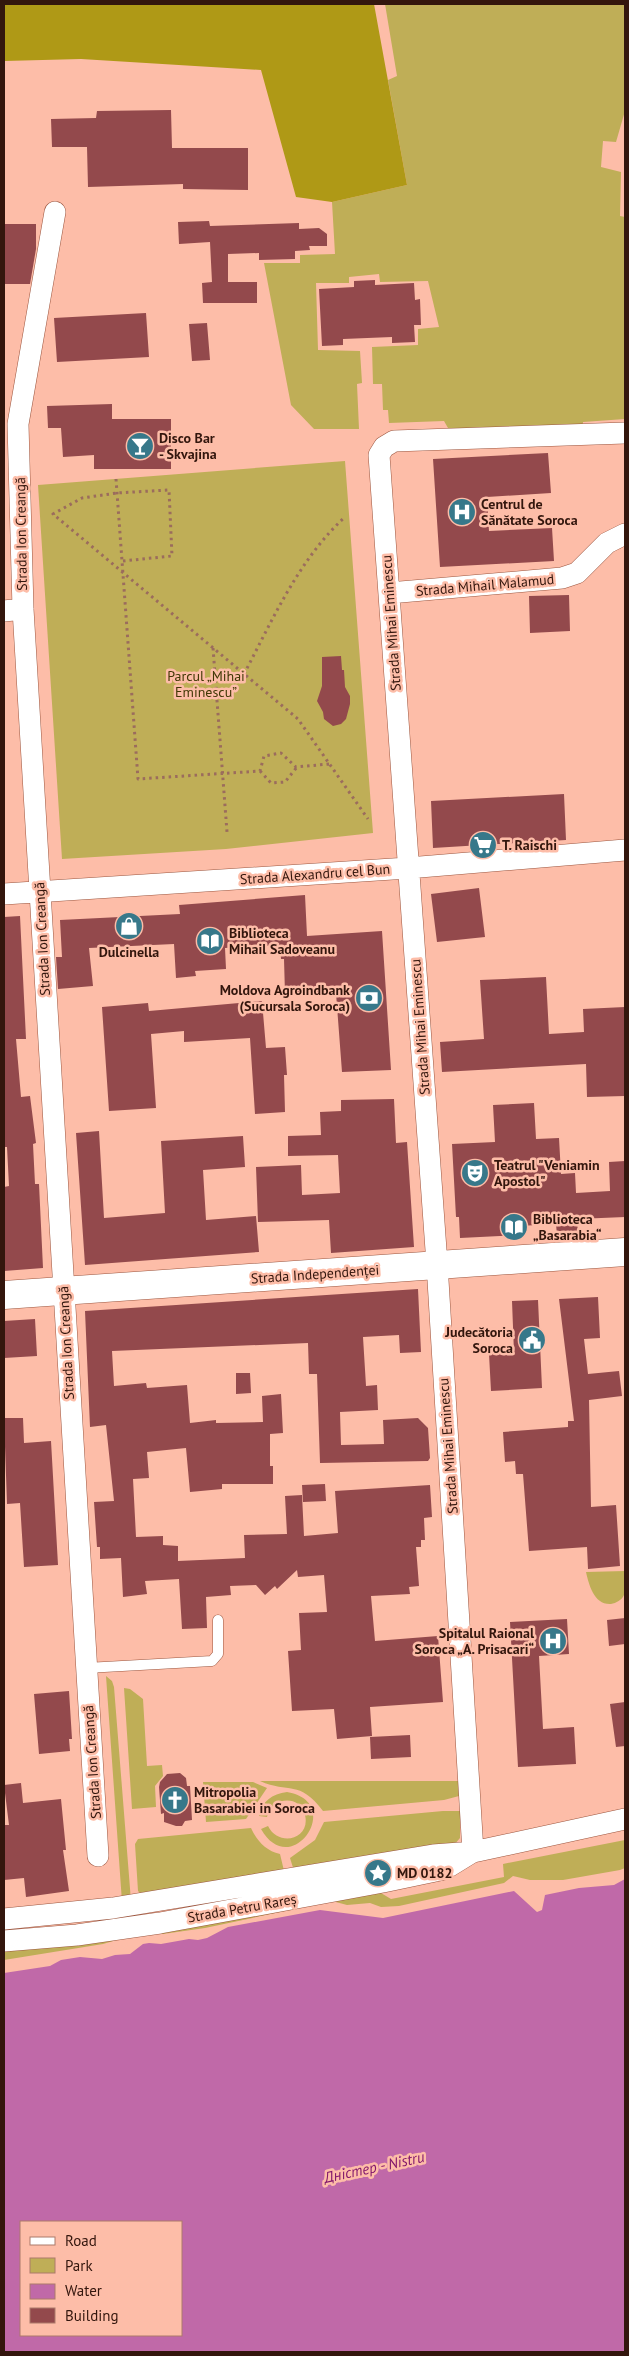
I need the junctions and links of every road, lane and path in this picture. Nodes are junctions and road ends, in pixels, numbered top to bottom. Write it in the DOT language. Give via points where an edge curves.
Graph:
graph roads {
  1 [pos="55,212"];
  2 [pos="11,424"];
  3 [pos="625,433"];
  4 [pos="116,479"];
  5 [pos="118,493"];
  6 [pos="345,517"];
  7 [pos="625,534"];
  8 [pos="123,561"];
  9 [pos="124,572"];
  10 [pos="389,593"];
  11 [pos="13,610"];
  12 [pos="213,647"];
  13 [pos="244,674"];
  14 [pos="329,764"];
  15 [pos="297,767"];
  16 [pos="260,771"];
  17 [pos="223,773"];
  18 [pos="368,819"];
  19 [pos="228,832"];
  20 [pos="625,850"];
  21 [pos="408,868"];
  22 [pos="39,892"];
  23 [pos="4,894"];
  24 [pos="625,1252"];
  25 [pos="437,1264"];
  26 [pos="63,1291"];
  27 [pos="4,1295"];
  28 [pos="218,1620"];
  29 [pos="86,1668"];
  30 [pos="625,1819"];
  31 [pos="473,1852"];
  32 [pos="98,1856"];
  33 [pos="4,1919"];
  34 [pos="4,1941"];
  1 -- 2 [label="street, Strada Ion Creangă"];
  2 -- 11 [label="street, Strada Ion Creangă"];
  3 -- 10 [label="street, Strada Mihai Eminescu" via="413,439 394,441 384,447 379,455"];
  4 -- 5 [label="path"];
  5 -- 8 [label="path"];
  5 -- 8 [label="path" via="170,490 172,556"];
  5 -- 9 [label="path" via="82,498 53,514"];
  6 -- 13 [label="path" via="328,532 299,572"];
  7 -- 10 [label="street, Strada Mihail Malamud" via="608,543 577,573 562,578"];
  8 -- 9 [label="path"];
  9 -- 12 [label="path"];
  9 -- 17 [label="path" via="138,779"];
  10 -- 21 [label="street, Strada Mihai Eminescu"];
  11 -- 22 [label="street, Strada Ion Creangă"];
  12 -- 13 [label="path"];
  12 -- 17 [label="path"];
  13 -- 14 [label="path" via="298,719"];
  14 -- 15 [label="path"];
  14 -- 18 [label="path"];
  15 -- 16 [label="path" via="286,782 271,783"];
  15 -- 16 [label="path" via="281,753 264,756"];
  16 -- 17 [label="path"];
  17 -- 19 [label="path"];
  20 -- 21 [label="street, Strada Alexandru cel Bun"];
  21 -- 22 [label="street, Strada Alexandru cel Bun"];
  21 -- 25 [label="street, Strada Mihai Eminescu"];
  22 -- 23 [label="street, Strada Alexandru cel Bun"];
  22 -- 26 [label="street, Strada Ion Creangă"];
  24 -- 25 [label="main road, Strada Independenței"];
  25 -- 26 [label="main road, Strada Independenței"];
  25 -- 31 [label="street, Strada Mihai Eminescu"];
  26 -- 27 [label="main road, Strada Independenței"];
  26 -- 29 [label="street, Strada Ion Creangă"];
  28 -- 29 [label="lane" via="218,1654 212,1661"];
  29 -- 32 [label="street, Strada Ion Creangă"];
  30 -- 31 [label="street, Strada Petru Rareș"];
  31 -- 33 [label="street, Strada Petru Rareș" via="433,1855 113,1908"];
  31 -- 34 [label="street, Strada Petru Rareș" via="445,1869 373,1884 143,1926"];
}
